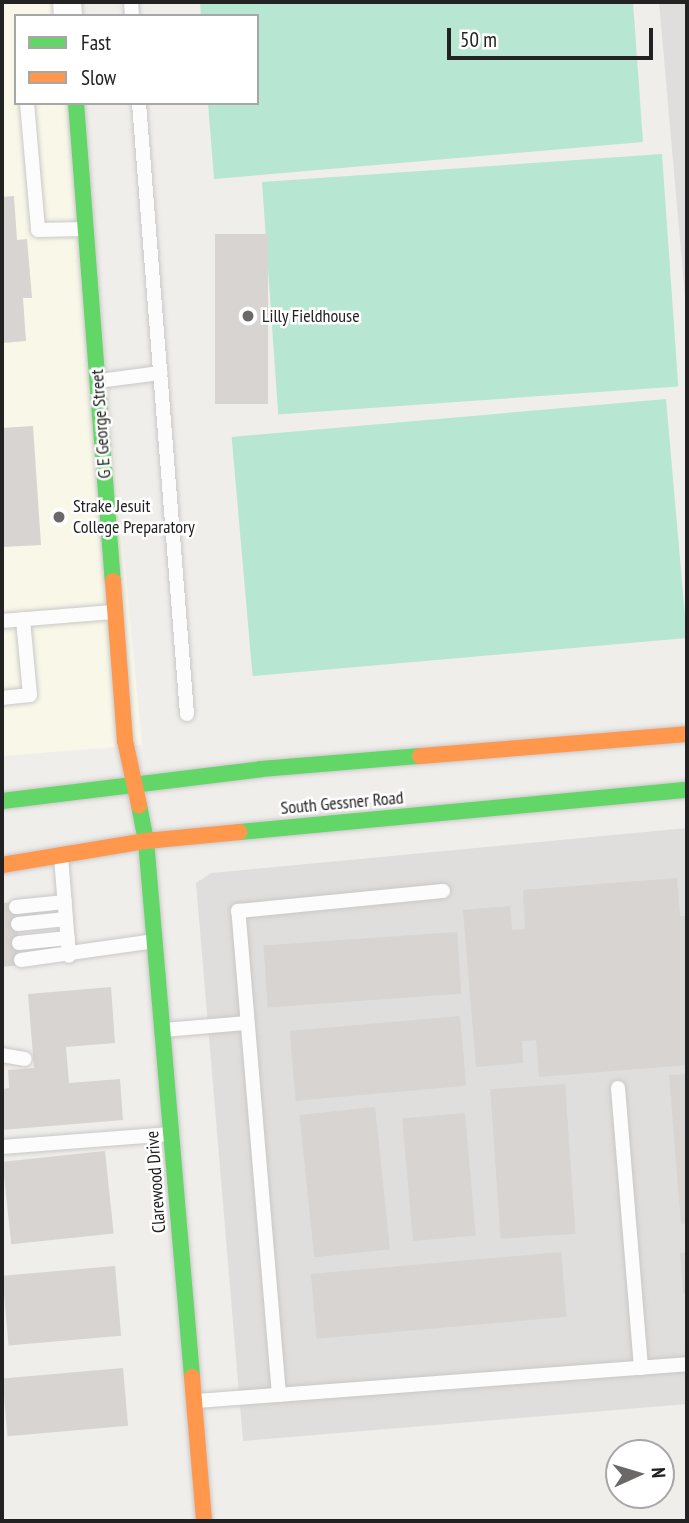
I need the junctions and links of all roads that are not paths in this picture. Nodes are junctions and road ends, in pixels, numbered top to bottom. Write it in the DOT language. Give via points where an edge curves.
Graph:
graph roads {
  1 [pos="27,105"];
  2 [pos="76,105"];
  3 [pos="139,105"];
  4 [pos="86,229"];
  5 [pos="160,373"];
  6 [pos="98,381"];
  7 [pos="115,612"];
  8 [pos="23,620"];
  9 [pos="2,621"];
  10 [pos="2,698"];
  11 [pos="187,715"];
  12 [pos="687,734"];
  13 [pos="564,742"];
  14 [pos="135,785"];
  15 [pos="687,790"];
  16 [pos="2,801"];
  17 [pos="567,802"];
  18 [pos="146,841"];
  19 [pos="61,855"];
  20 [pos="2,864"];
  21 [pos="443,891"];
  22 [pos="65,902"];
  23 [pos="16,907"];
  24 [pos="66,919"];
  25 [pos="18,924"];
  26 [pos="68,938"];
  27 [pos="155,941"];
  28 [pos="19,943"];
  29 [pos="69,956"];
  30 [pos="21,960"];
  31 [pos="247,1023"];
  32 [pos="163,1031"];
  33 [pos="2,1055"];
  34 [pos="25,1059"];
  35 [pos="618,1088"];
  36 [pos="172,1134"];
  37 [pos="2,1147"];
  38 [pos="687,1364"];
  39 [pos="641,1368"];
  40 [pos="279,1395"];
  41 [pos="192,1401"];
  42 [pos="204,1521"];
  1 -- 4 [label="lane" via="38,230"];
  2 -- 4 [label="street, G E George Street"];
  3 -- 5 [label="lane"];
  4 -- 6 [label="street, G E George Street"];
  5 -- 6 [label="lane"];
  5 -- 11 [label="lane"];
  6 -- 7 [label="street, G E George Street"];
  7 -- 8 [label="lane"];
  7 -- 14 [label="street, G E George Street" via="125,741"];
  8 -- 9 [label="lane"];
  8 -- 10 [label="lane" via="30,695"];
  12 -- 13 [label="street"];
  13 -- 14 [label="street"];
  13 -- 17 [label="street"];
  14 -- 16 [label="street"];
  14 -- 18 [label="street, G E George Street"];
  15 -- 17 [label="street, South Gessner Road"];
  17 -- 18 [label="street, South Gessner Road"];
  18 -- 19 [label="street, South Gessner Road"];
  18 -- 27 [label="street, Clarewood Drive"];
  19 -- 20 [label="street, South Gessner Road"];
  19 -- 22 [label="lane"];
  21 -- 31 [label="lane" via="238,911"];
  22 -- 23 [label="lane"];
  22 -- 24 [label="lane"];
  24 -- 25 [label="lane"];
  24 -- 26 [label="lane"];
  26 -- 28 [label="lane"];
  26 -- 29 [label="lane"];
  27 -- 29 [label="lane"];
  27 -- 32 [label="street, Clarewood Drive"];
  29 -- 30 [label="lane"];
  31 -- 32 [label="lane"];
  31 -- 40 [label="lane"];
  32 -- 36 [label="street, Clarewood Drive"];
  33 -- 34 [label="lane"];
  35 -- 39 [label="lane"];
  36 -- 37 [label="lane"];
  36 -- 41 [label="street, Clarewood Drive"];
  38 -- 39 [label="lane"];
  39 -- 40 [label="lane"];
  40 -- 41 [label="lane"];
  41 -- 42 [label="street, Clarewood Drive"];
}
